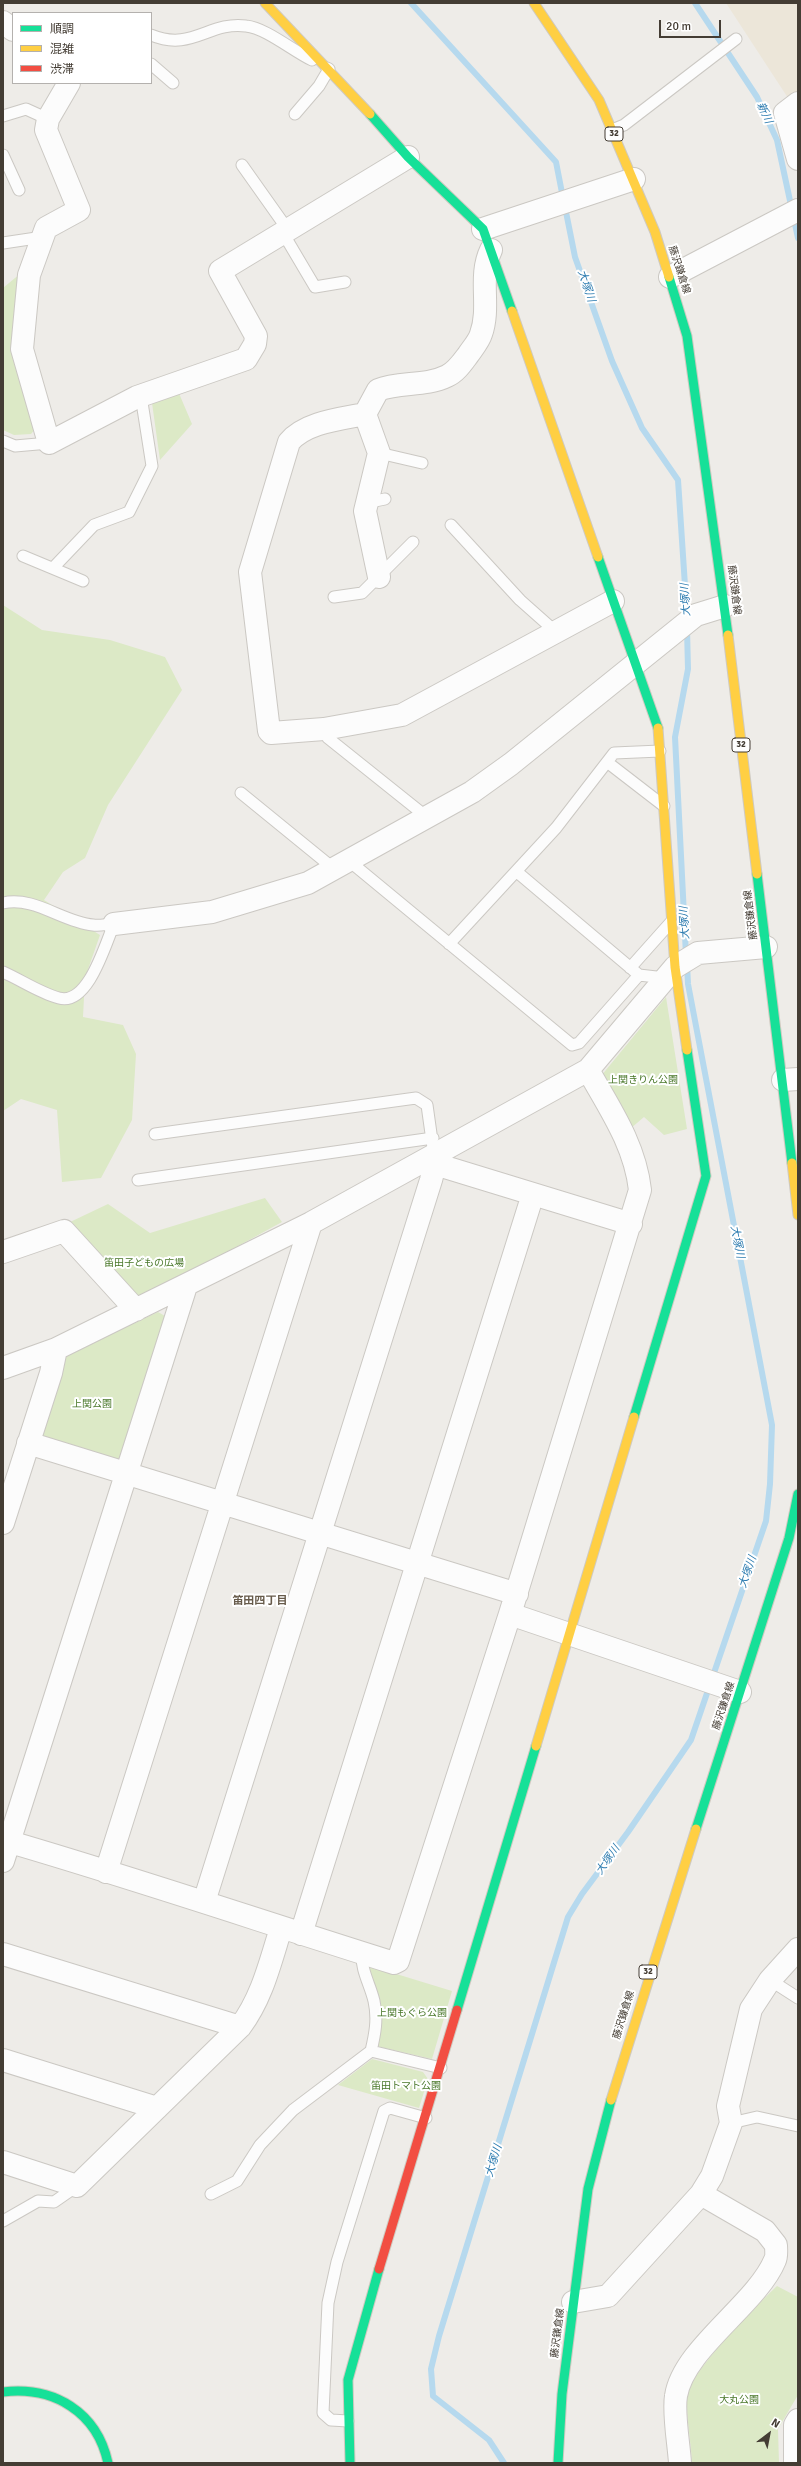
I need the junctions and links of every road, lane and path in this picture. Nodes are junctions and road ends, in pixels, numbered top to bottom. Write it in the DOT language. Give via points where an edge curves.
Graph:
graph roads {
  1 [pos="265,3"];
  2 [pos="534,3"];
  3 [pos="3,22"];
  4 [pos="12,29"];
  5 [pos="152,35"];
  6 [pos="734,41"];
  7 [pos="152,65"];
  8 [pos="329,69"];
  9 [pos="173,83"];
  10 [pos="68,84"];
  11 [pos="798,103"];
  12 [pos="294,114"];
  13 [pos="3,116"];
  14 [pos="48,119"];
  15 [pos="612,130"];
  16 [pos="3,155"];
  17 [pos="408,157"];
  18 [pos="798,159"];
  19 [pos="242,165"];
  20 [pos="634,179"];
  21 [pos="19,190"];
  22 [pos="798,210"];
  23 [pos="483,229"];
  24 [pos="285,231"];
  25 [pos="43,237"];
  26 [pos="3,243"];
  27 [pos="491,250"];
  28 [pos="670,277"];
  29 [pos="345,282"];
  30 [pos="141,396"];
  31 [pos="365,414"];
  32 [pos="3,440"];
  33 [pos="49,443"];
  34 [pos="379,453"];
  35 [pos="422,463"];
  36 [pos="451,525"];
  37 [pos="413,542"];
  38 [pos="23,556"];
  39 [pos="53,568"];
  40 [pos="379,577"];
  41 [pos="83,581"];
  42 [pos="334,597"];
  43 [pos="613,601"];
  44 [pos="725,606"];
  45 [pos="556,632"];
  46 [pos="636,665"];
  47 [pos="324,729"];
  48 [pos="660,751"];
  49 [pos="607,762"];
  50 [pos="241,793"];
  51 [pos="664,806"];
  52 [pos="428,818"];
  53 [pos="340,864"];
  54 [pos="517,872"];
  55 [pos="3,903"];
  56 [pos="672,921"];
  57 [pos="114,924"];
  58 [pos="449,944"];
  59 [pos="766,947"];
  60 [pos="634,971"];
  61 [pos="3,972"];
  62 [pos="670,972"];
  63 [pos="588,1070"];
  64 [pos="791,1079"];
  65 [pos="155,1134"];
  66 [pos="434,1152"];
  67 [pos="138,1180"];
  68 [pos="533,1194"];
  69 [pos="798,1215"];
  70 [pos="311,1222"];
  71 [pos="631,1224"];
  72 [pos="3,1252"];
  73 [pos="186,1286"];
  74 [pos="136,1310"];
  75 [pos="56,1349"];
  76 [pos="3,1368"];
  77 [pos="28,1443"];
  78 [pos="125,1473"];
  79 [pos="798,1494"];
  80 [pos="222,1503"];
  81 [pos="3,1523"];
  82 [pos="319,1532"];
  83 [pos="418,1564"];
  84 [pos="513,1604"];
  85 [pos="570,1634"];
  86 [pos="740,1692"];
  87 [pos="5,1848"];
  88 [pos="106,1872"];
  89 [pos="204,1902"];
  90 [pos="291,1931"];
  91 [pos="798,1948"];
  92 [pos="362,1953"];
  93 [pos="3,1954"];
  94 [pos="770,1980"];
  95 [pos="798,1998"];
  96 [pos="240,2027"];
  97 [pos="371,2052"];
  98 [pos="3,2060"];
  99 [pos="441,2068"];
  100 [pos="157,2108"];
  101 [pos="426,2118"];
  102 [pos="731,2122"];
  103 [pos="798,2126"];
  104 [pos="3,2162"];
  105 [pos="77,2186"];
  106 [pos="211,2194"];
  107 [pos="701,2194"];
  108 [pos="3,2221"];
  109 [pos="573,2302"];
  110 [pos="3,2392"];
  111 [pos="798,2420"];
  112 [pos="348,2421"];
  113 [pos="108,2463"];
  114 [pos="350,2463"];
  115 [pos="558,2463"];
  116 [pos="680,2463"];
  117 [pos="795,2463"];
  1 -- 8 [label="street"];
  2 -- 15 [label="street, 藤沢鎌倉線 / 32" via="598,100"];
  3 -- 4 [label="street"];
  5 -- 8 [label="lane" via="176,42 188,41 229,25 248,26"];
  6 -- 15 [label="lane" via="624,125"];
  7 -- 9 [label="lane"];
  8 -- 12 [label="lane" via="319,86"];
  8 -- 17 [label="street"];
  10 -- 14 [label="street"];
  11 -- 18 [label="street" via="785,113"];
  13 -- 14 [label="lane" via="26,109"];
  14 -- 25 [label="street" via="46,130 79,210 46,228"];
  15 -- 20 [label="street, 藤沢鎌倉線 / 32"];
  16 -- 21 [label="lane"];
  17 -- 23 [label="street"];
  17 -- 24 [label="street"];
  19 -- 24 [label="lane"];
  20 -- 23 [label="street"];
  20 -- 28 [label="street, 藤沢鎌倉線 / 32"];
  22 -- 28 [label="street"];
  23 -- 27 [label="street"];
  24 -- 29 [label="lane" via="315,287"];
  24 -- 30 [label="street" via="220,271 256,336 255,344 246,359"];
  25 -- 26 [label="lane"];
  25 -- 33 [label="street" via="29,275 22,349"];
  27 -- 31 [label="street" via="485,262 484,318 481,335 460,367 447,376 436,379 386,386 378,390"];
  27 -- 43 [label="street"];
  28 -- 44 [label="street, 藤沢鎌倉線 / 32" via="687,336"];
  30 -- 33 [label="street"];
  30 -- 39 [label="lane" via="152,466 129,512 94,525"];
  31 -- 34 [label="street"];
  31 -- 47 [label="street" via="296,434 289,442 250,572 269,732"];
  32 -- 33 [label="lane" via="15,446"];
  34 -- 35 [label="lane"];
  34 -- 40 [label="street" via="375,501 365,511"];
  36 -- 45 [label="lane" via="520,600"];
  37 -- 40 [label="lane"];
  38 -- 39 [label="lane"];
  39 -- 41 [label="lane"];
  40 -- 42 [label="lane" via="362,593"];
  43 -- 45 [label="street"];
  43 -- 46 [label="street"];
  44 -- 46 [label="street" via="696,615"];
  44 -- 59 [label="street, 藤沢鎌倉線 / 32"];
  45 -- 47 [label="street" via="402,715"];
  46 -- 48 [label="street" via="658,731"];
  46 -- 52 [label="street" via="511,764 472,792"];
  47 -- 52 [label="lane" via="328,738"];
  48 -- 49 [label="lane" via="614,753"];
  48 -- 51 [label="street"];
  49 -- 51 [label="lane"];
  49 -- 54 [label="lane" via="556,828"];
  50 -- 53 [label="lane"];
  51 -- 56 [label="street"];
  52 -- 53 [label="street"];
  53 -- 57 [label="street" via="308,883 212,912"];
  53 -- 58 [label="lane"];
  54 -- 58 [label="lane"];
  54 -- 60 [label="lane"];
  55 -- 57 [label="lane" via="26,903 92,925"];
  56 -- 60 [label="lane"];
  56 -- 62 [label="street"];
  57 -- 61 [label="lane" via="90,980 73,998 59,998"];
  58 -- 60 [label="lane" via="572,1045 579,1043"];
  59 -- 62 [label="street" via="698,953"];
  59 -- 64 [label="street, 藤沢鎌倉線 / 32"];
  60 -- 62 [label="lane"];
  62 -- 63 [label="street"];
  62 -- 85 [label="street" via="706,1176"];
  63 -- 66 [label="street"];
  63 -- 71 [label="street" via="623,1132 636,1167 640,1190"];
  64 -- 69 [label="street, 藤沢鎌倉線 / 32"];
  65 -- 66 [label="lane" via="416,1098 427,1105"];
  66 -- 67 [label="lane"];
  66 -- 68 [label="street"];
  66 -- 70 [label="street"];
  66 -- 82 [label="street"];
  68 -- 71 [label="street"];
  68 -- 83 [label="street"];
  70 -- 73 [label="street"];
  70 -- 80 [label="street"];
  71 -- 84 [label="street"];
  72 -- 74 [label="street" via="64,1231"];
  73 -- 74 [label="street"];
  73 -- 78 [label="street"];
  74 -- 75 [label="street"];
  75 -- 76 [label="street"];
  75 -- 77 [label="street"];
  77 -- 78 [label="street"];
  77 -- 81 [label="street"];
  78 -- 80 [label="street"];
  78 -- 87 [label="street"];
  79 -- 86 [label="street, 藤沢鎌倉線 / 32" via="789,1538"];
  80 -- 82 [label="street"];
  80 -- 88 [label="street"];
  82 -- 83 [label="street"];
  82 -- 89 [label="street"];
  83 -- 84 [label="street"];
  83 -- 90 [label="street"];
  84 -- 85 [label="street"];
  84 -- 92 [label="street" via="398,1961 394,1963"];
  85 -- 86 [label="street"];
  85 -- 99 [label="street"];
  86 -- 109 [label="street, 藤沢鎌倉線 / 32" via="661,1930 617,2074 588,2189"];
  87 -- 88 [label="street"];
  88 -- 89 [label="street"];
  89 -- 90 [label="street"];
  90 -- 92 [label="street"];
  90 -- 96 [label="street" via="253,2010"];
  91 -- 94 [label="street"];
  92 -- 97 [label="lane" via="361,1965 374,2002 376,2025"];
  93 -- 96 [label="street"];
  94 -- 95 [label="lane"];
  94 -- 102 [label="street" via="751,2009 728,2106"];
  96 -- 100 [label="street"];
  97 -- 99 [label="lane"];
  97 -- 106 [label="lane" via="294,2110 260,2145 237,2181"];
  98 -- 100 [label="street"];
  99 -- 101 [label="street"];
  100 -- 105 [label="street"];
  101 -- 112 [label="street" via="356,2347 348,2380"];
  101 -- 112 [label="lane" via="390,2108 384,2111 337,2262 328,2303 322,2413 332,2420"];
  102 -- 103 [label="lane" via="757,2117"];
  102 -- 107 [label="street" via="712,2176"];
  104 -- 105 [label="street"];
  105 -- 108 [label="lane" via="54,2202 38,2201"];
  107 -- 109 [label="street" via="608,2296"];
  107 -- 116 [label="street" via="765,2231 776,2245 776,2259 766,2275 695,2358 682,2377 676,2397"];
  109 -- 115 [label="street, 藤沢鎌倉線 / 32" via="562,2394"];
  110 -- 113 [label="street" via="27,2390 69,2405 94,2428 102,2442"];
  111 -- 117 [label="street" via="795,2425"];
  112 -- 114 [label="street"];
}
